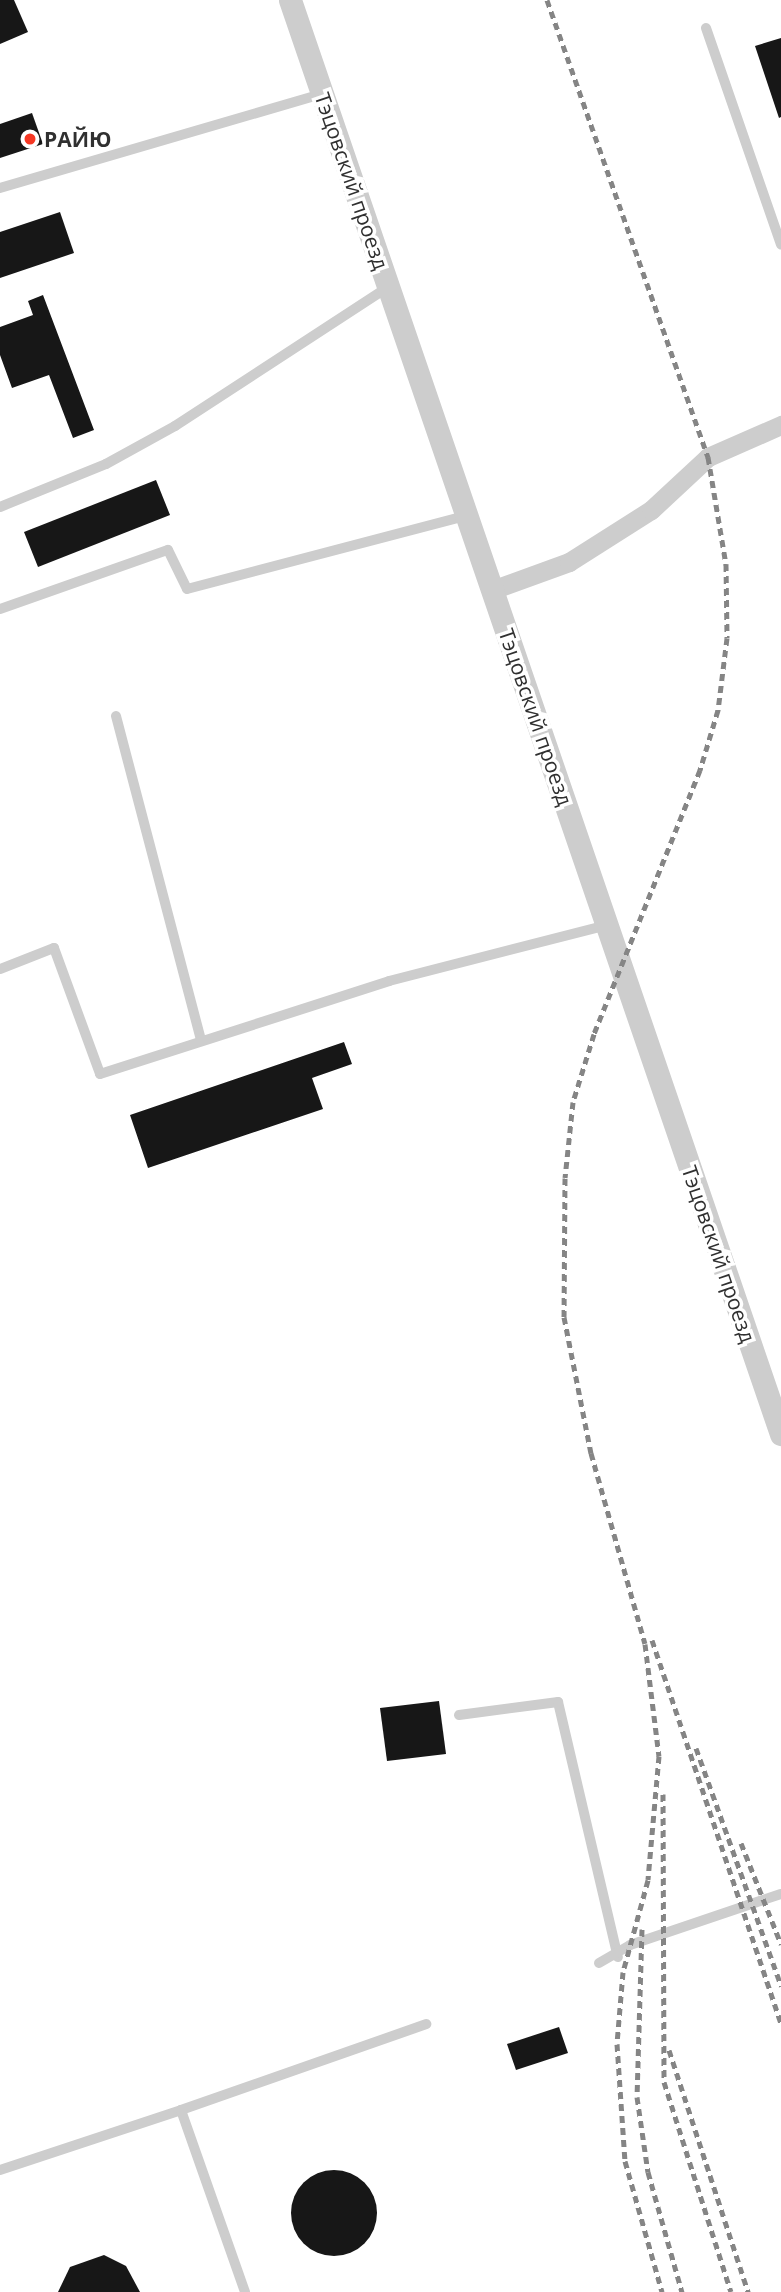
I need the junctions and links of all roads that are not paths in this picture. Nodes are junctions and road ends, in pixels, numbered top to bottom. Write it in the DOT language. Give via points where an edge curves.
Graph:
graph roads {
  1 [pos="290,0"];
  2 [pos="706,28"];
  3 [pos="322,94"];
  4 [pos="0,188"];
  5 [pos="781,244"];
  6 [pos="388,287"];
  7 [pos="781,425"];
  8 [pos="0,507"];
  9 [pos="467,516"];
  10 [pos="492,590"];
  11 [pos="0,609"];
  12 [pos="116,716"];
  13 [pos="607,925"];
  14 [pos="0,969"];
  15 [pos="201,1041"];
  16 [pos="781,1434"];
  17 [pos="459,1715"];
  18 [pos="781,1894"];
  19 [pos="618,1957"];
  20 [pos="599,1964"];
  21 [pos="426,2024"];
  22 [pos="181,2110"];
  23 [pos="0,2170"];
  24 [pos="244,2292"];
  1 -- 3 [label="street, Тэцовский проезд"];
  2 -- 5 [label="lane"];
  3 -- 4 [label="lane"];
  3 -- 6 [label="street, Тэцовский проезд"];
  6 -- 8 [label="lane" via="163,432 106,464"];
  6 -- 9 [label="street, Тэцовский проезд"];
  7 -- 10 [label="street" via="708,457 651,510 569,562"];
  9 -- 10 [label="street, Тэцовский проезд"];
  9 -- 11 [label="lane" via="187,589 168,550"];
  10 -- 13 [label="street, Тэцовский проезд"];
  12 -- 15 [label="lane"];
  13 -- 15 [label="lane" via="389,981"];
  13 -- 16 [label="street, Тэцовский проезд"];
  14 -- 15 [label="lane" via="54,948 100,1074"];
  17 -- 19 [label="lane" via="558,1702"];
  18 -- 19 [label="lane" via="630,1945"];
  19 -- 20 [label="lane"];
  21 -- 22 [label="lane"];
  22 -- 23 [label="lane"];
  22 -- 24 [label="lane"];
}
